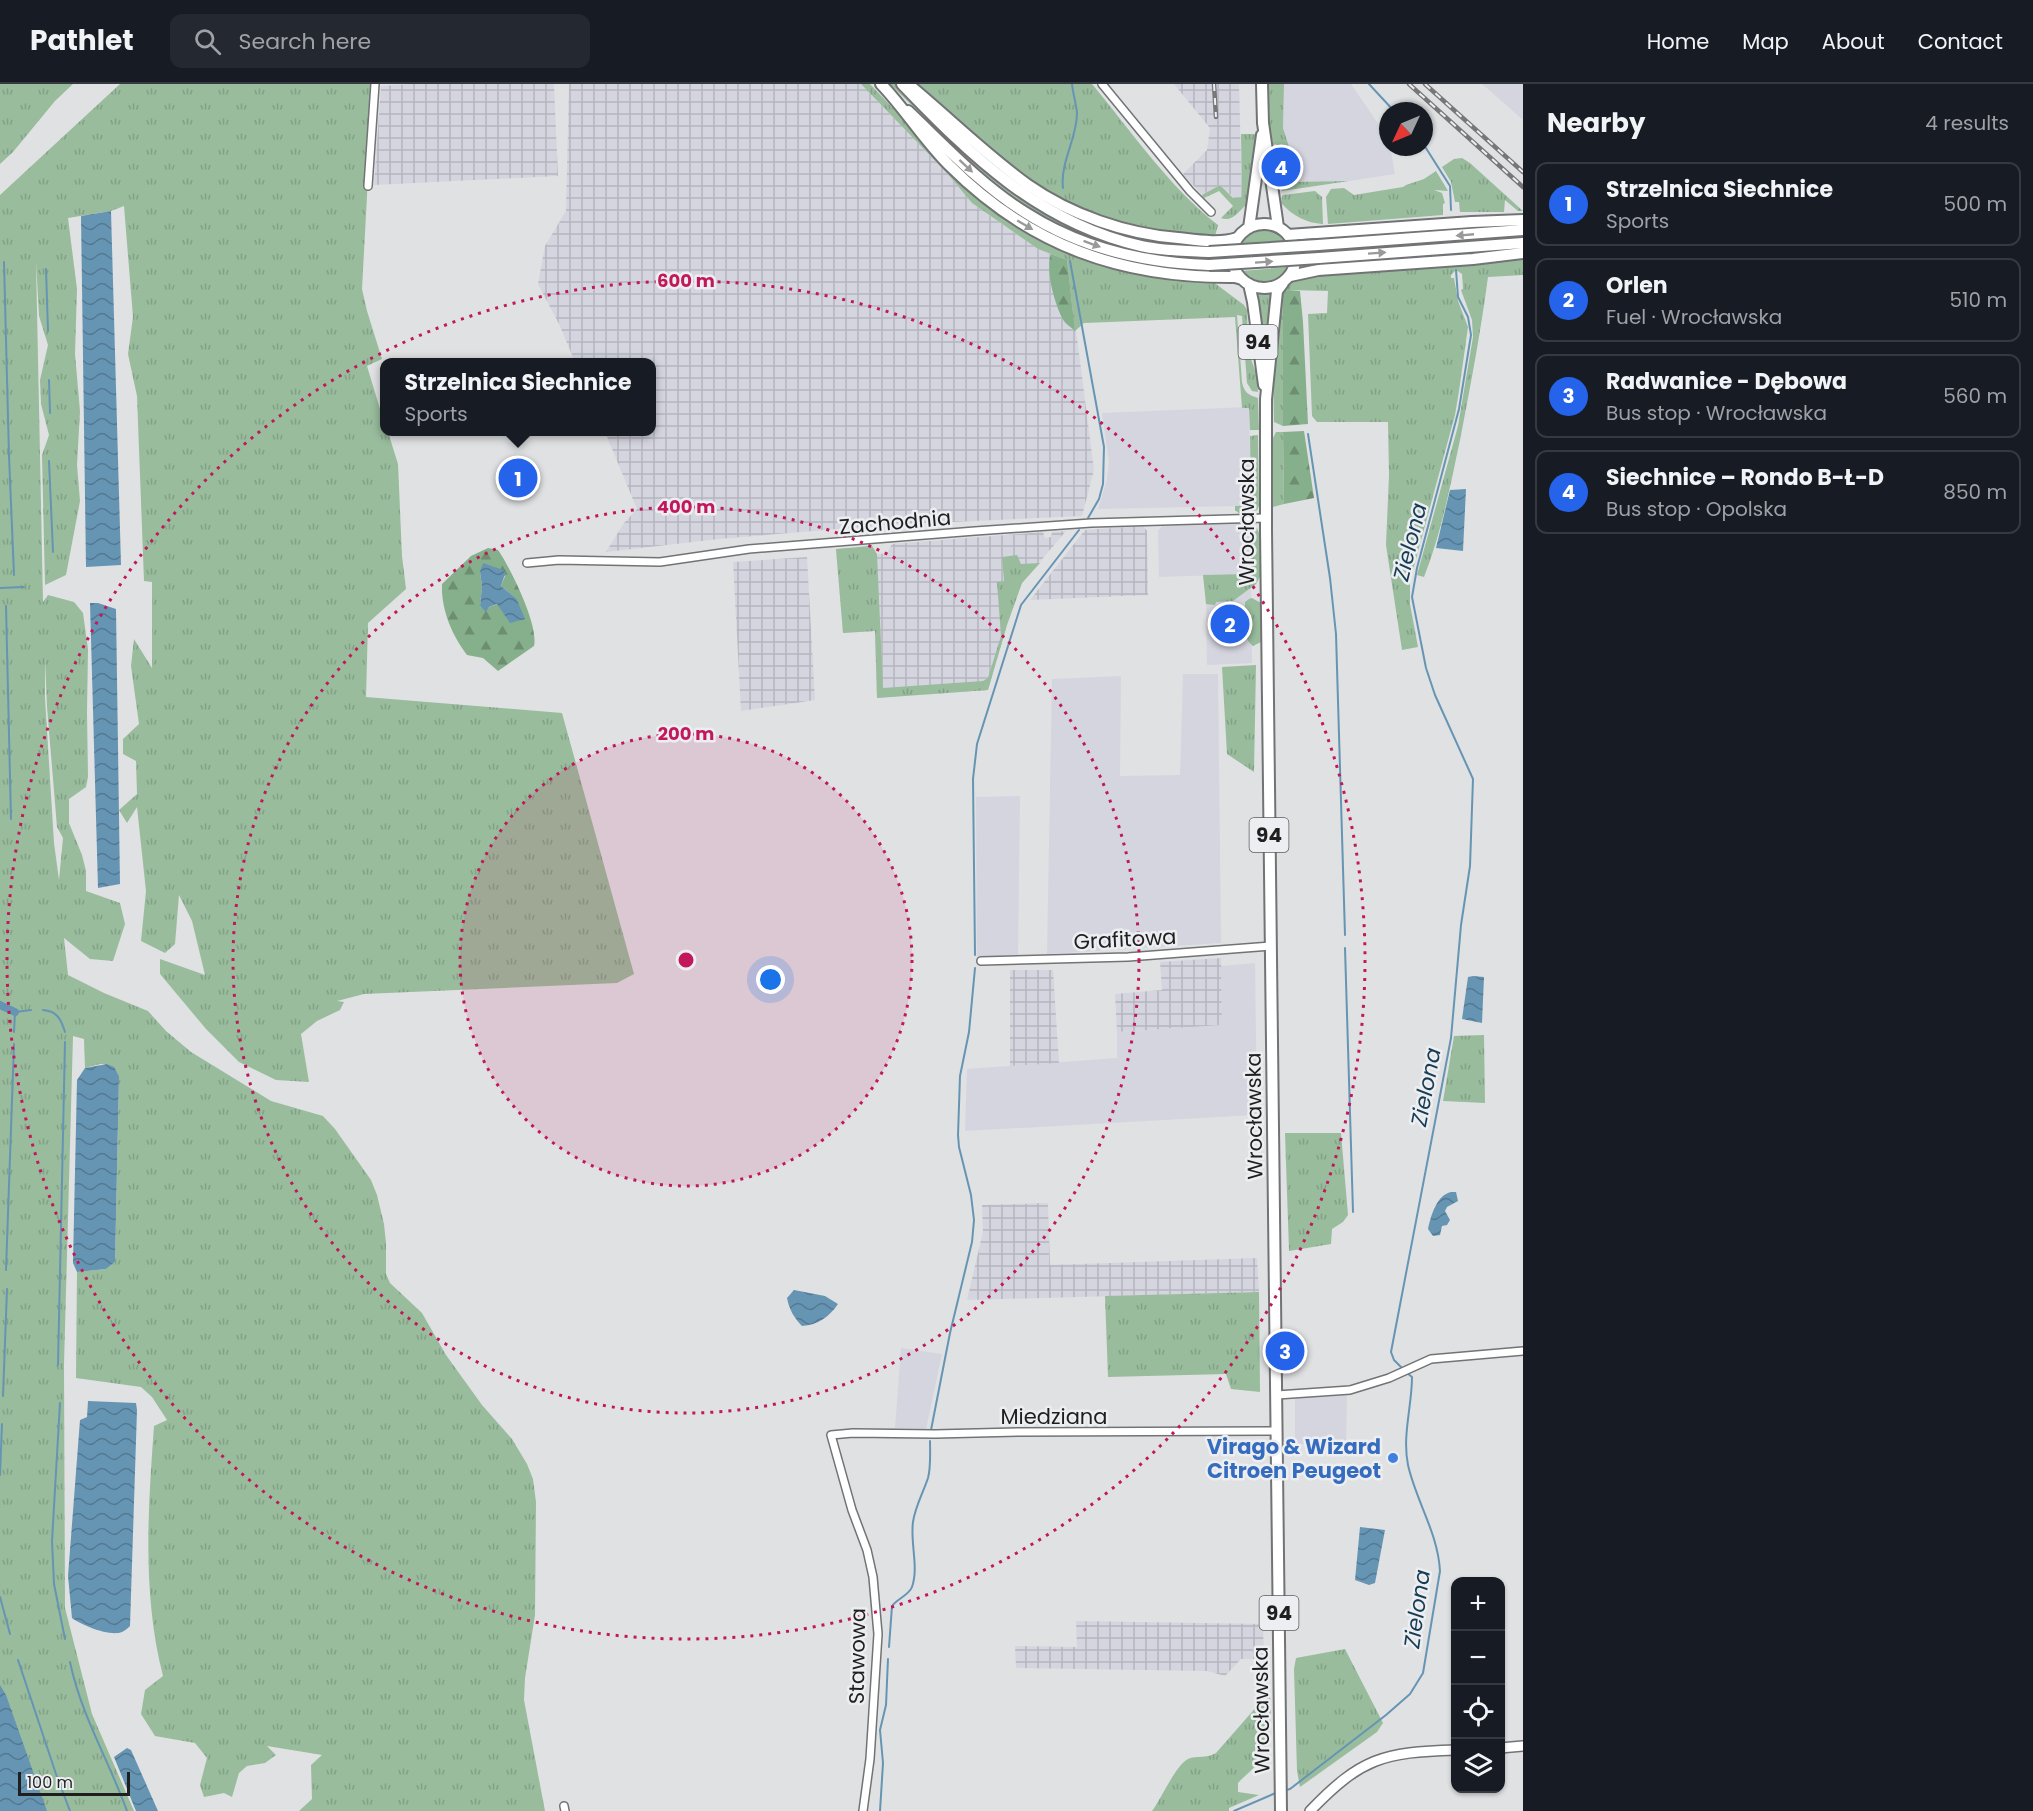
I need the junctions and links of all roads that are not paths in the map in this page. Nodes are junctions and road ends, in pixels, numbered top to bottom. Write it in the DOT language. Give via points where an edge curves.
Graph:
graph roads {
  1 [pos="375,84"];
  2 [pos="880,84"];
  3 [pos="902,84"];
  4 [pos="908,84"];
  5 [pos="1102,84"];
  6 [pos="1262,84"];
  7 [pos="893,97"];
  8 [pos="1263,123"];
  9 [pos="368,186"];
  10 [pos="1211,212"];
  11 [pos="1523,220"];
  12 [pos="1278,227"];
  13 [pos="1250,228"];
  14 [pos="1523,230"];
  15 [pos="1288,235"];
  16 [pos="1238,238"];
  17 [pos="1523,243"];
  18 [pos="1523,253"];
  19 [pos="1286,279"];
  20 [pos="1245,282"];
  21 [pos="1266,399"];
  22 [pos="1266,518"];
  23 [pos="527,563"];
  24 [pos="1270,946"];
  25 [pos="981,960"];
  26 [pos="1523,1351"];
  27 [pos="1277,1395"];
  28 [pos="1277,1431"];
  29 [pos="831,1435"];
  30 [pos="1523,1746"];
  31 [pos="1505,1748"];
  32 [pos="1451,1750"];
  33 [pos="1281,1806"];
  34 [pos="863,1811"];
  35 [pos="1310,1811"];
  1 -- 9 [label="street"];
  2 -- 7 [label="main road"];
  14 -- 3 [label="main road, one-way, bridge" via="1209,252 1142,246 1058,216 1028,198 993,172"];
  4 -- 16 [label="main road" via="1022,180 1076,211 1158,237"];
  5 -- 10 [label="street"];
  6 -- 8 [label="main road"];
  7 -- 17 [label="main road, one-way, bridge" via="987,184 1024,212 1081,240 1134,257 1209,265"];
  7 -- 20 [label="main road, one-way" via="946,162 977,191 1059,244 1136,269 1170,275 1235,277"];
  8 -- 12 [label="main road"];
  8 -- 13 [label="main road"];
  11 -- 15 [label="main road"];
  12 -- 13 [label="main road" via="1259,224"];
  12 -- 15 [label="main road"];
  13 -- 16 [label="main road"];
  15 -- 19 [label="main road, 94" via="1296,255"];
  16 -- 20 [label="main road, 94" via="1232,260"];
  18 -- 19 [label="main road" via="1318,270"];
  19 -- 20 [label="main road" via="1260,288"];
  19 -- 21 [label="main road, 94" via="1277,291"];
  20 -- 21 [label="main road, 94" via="1253,302"];
  21 -- 22 [label="main road, Wrocławska / 94"];
  22 -- 23 [label="street, Zachodnia" via="975,531 749,549 660,562"];
  22 -- 24 [label="main road, Wrocławska / 94"];
  24 -- 25 [label="street, Grafitowa" via="1128,957"];
  24 -- 27 [label="main road, Wrocławska / 94"];
  26 -- 27 [label="street" via="1431,1359 1350,1390"];
  27 -- 28 [label="main road, Wrocławska / 94"];
  28 -- 29 [label="street, Miedziana"];
  28 -- 33 [label="main road, Wrocławska / 94"];
  29 -- 34 [label="street, Stawowa" via="867,1550 877,1623 870,1759"];
  30 -- 31 [label="street"];
  32 -- 35 [label="street" via="1414,1751 1368,1764 1344,1778"];
}
